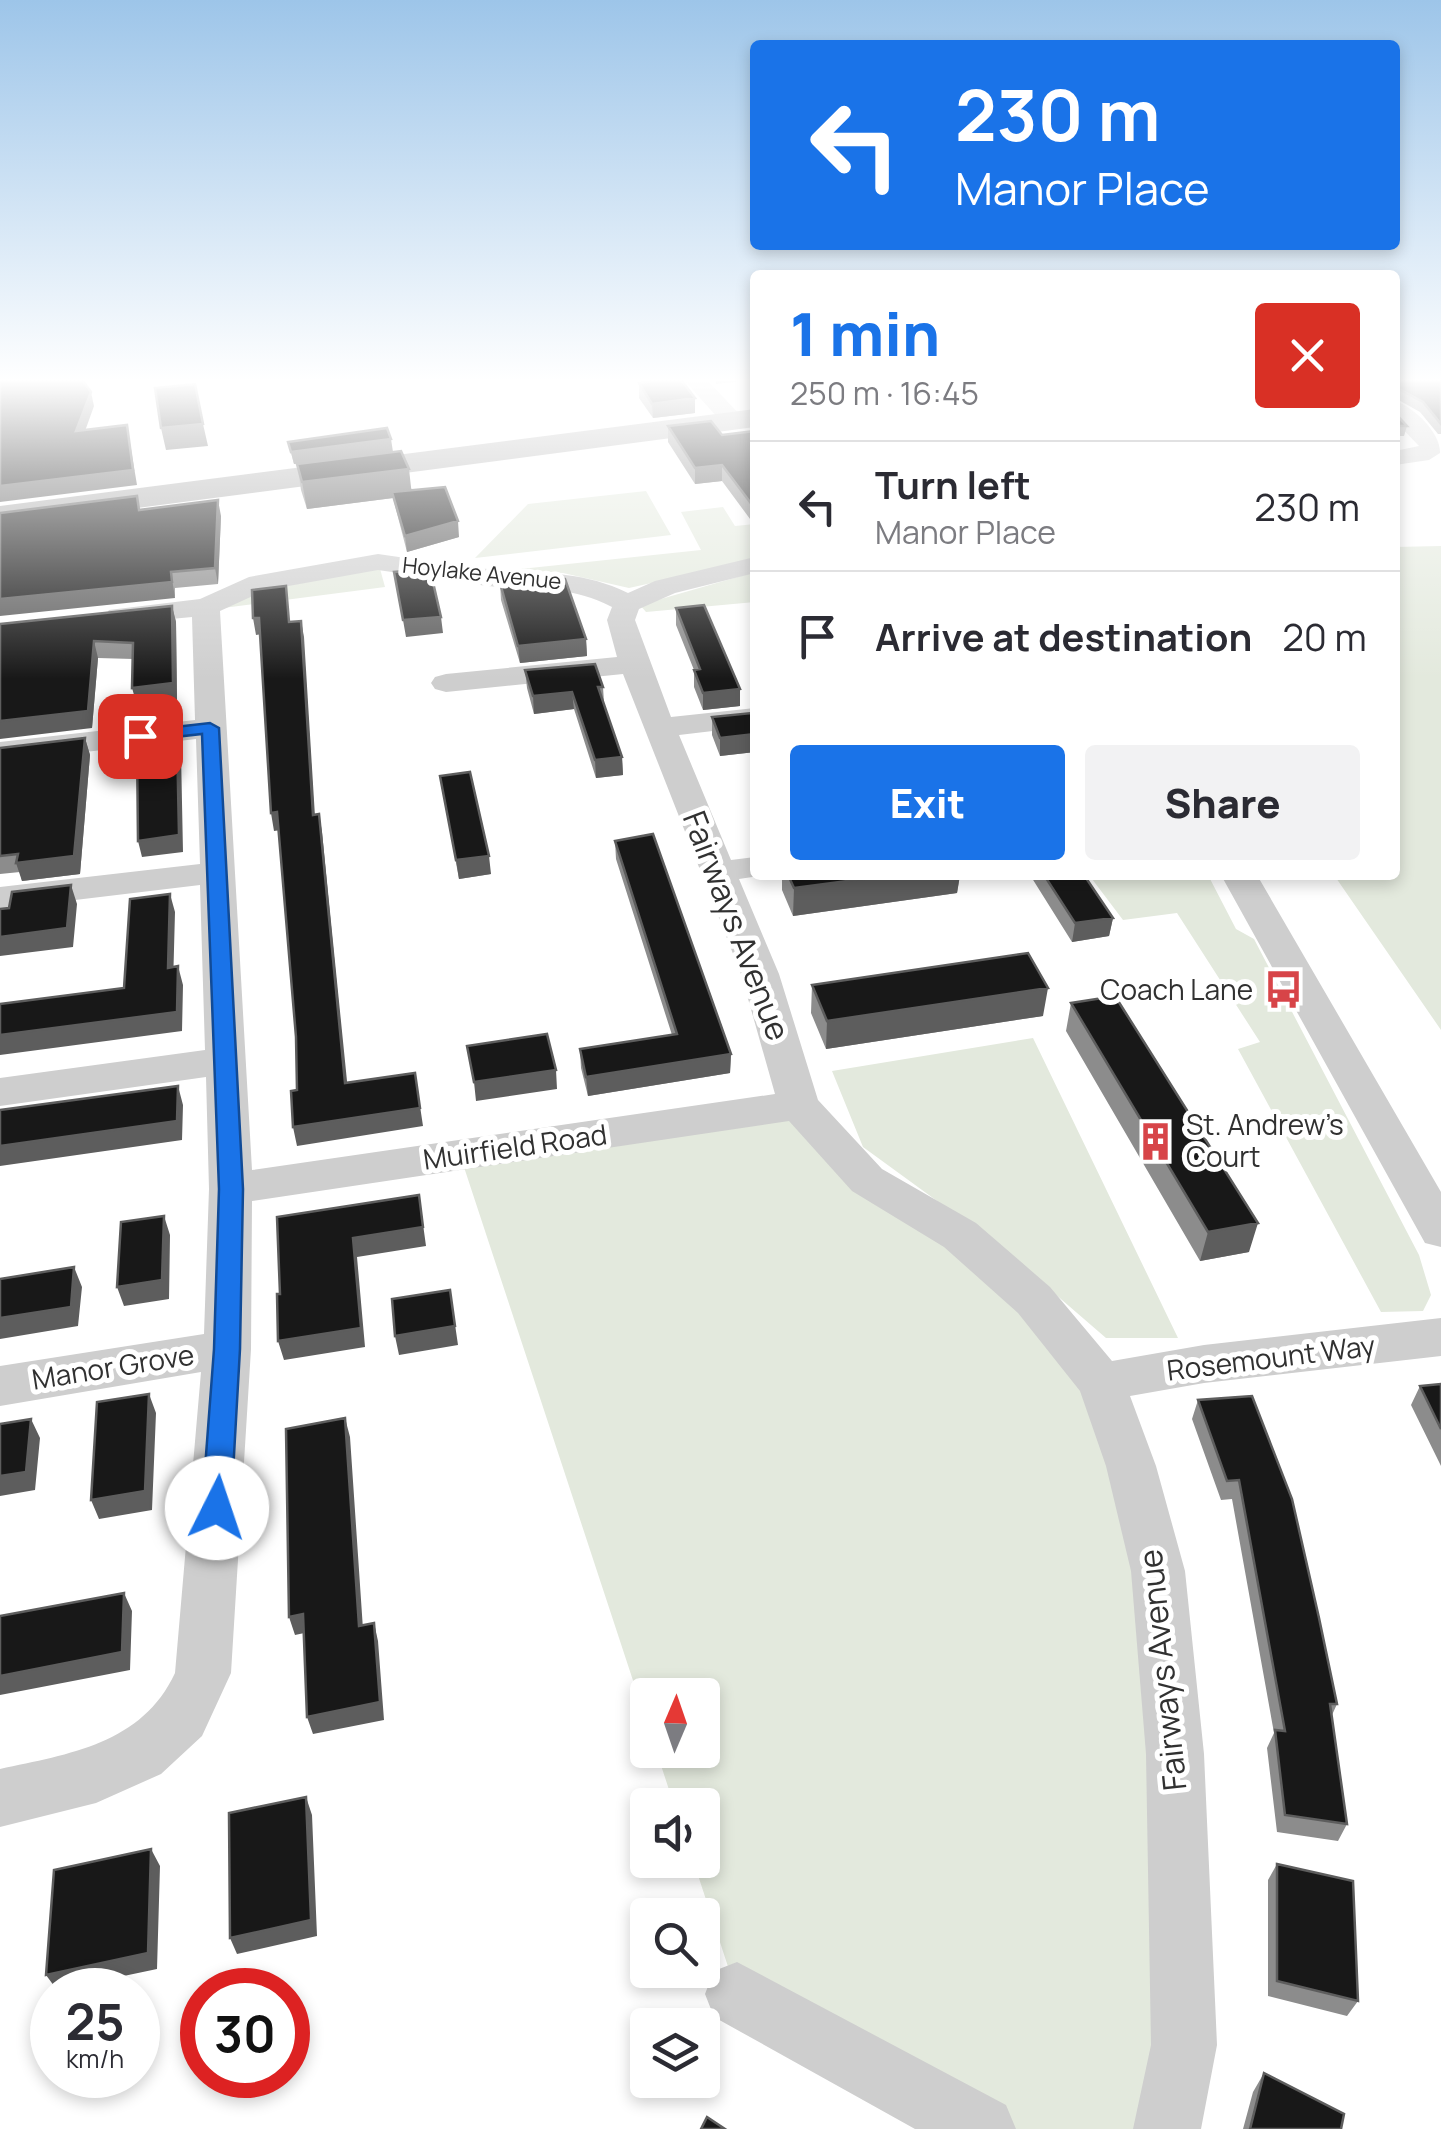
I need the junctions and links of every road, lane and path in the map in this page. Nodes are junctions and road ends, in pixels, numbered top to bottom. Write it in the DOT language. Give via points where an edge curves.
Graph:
graph roads {
  1 [pos="276,480"];
  2 [pos="0,516"];
  3 [pos="750,566"];
  4 [pos="627,604"];
  5 [pos="206,607"];
  6 [pos="94,619"];
  7 [pos="634,664"];
  8 [pos="446,683"];
  9 [pos="750,717"];
  10 [pos="210,728"];
  11 [pos="661,728"];
  12 [pos="0,752"];
  13 [pos="735,869"];
  14 [pos="217,872"];
  15 [pos="1242,880"];
  16 [pos="0,898"];
  17 [pos="226,1061"];
  18 [pos="0,1092"];
  19 [pos="799,1105"];
  20 [pos="231,1189"];
  21 [pos="1441,1231"];
  22 [pos="1441,1336"];
  23 [pos="227,1349"];
  24 [pos="1101,1382"];
  25 [pos="0,1386"];
  26 [pos="0,1798"];
  27 [pos="737,1994"];
  28 [pos="982,2129"];
  29 [pos="1168,2129"];
  1 -- 2 [label="main road"];
  3 -- 4 [label="street"];
  4 -- 5 [label="street, Hoylake Avenue" via="562,580 378,562 259,583"];
  4 -- 7 [label="street, Fairways Avenue" via="621,620"];
  5 -- 6 [label="street, Hoylake Avenue"];
  5 -- 10 [label="street"];
  7 -- 8 [label="street"];
  7 -- 11 [label="street, Fairways Avenue"];
  9 -- 11 [label="street"];
  10 -- 12 [label="street"];
  10 -- 14 [label="street"];
  11 -- 13 [label="street, Fairways Avenue"];
  13 -- 19 [label="street, Fairways Avenue"];
  14 -- 16 [label="street"];
  14 -- 17 [label="street"];
  15 -- 21 [label="street"];
  17 -- 18 [label="street"];
  17 -- 20 [label="street"];
  19 -- 20 [label="street, Muirfield Road"];
  19 -- 24 [label="street, Fairways Avenue" via="868,1180 960,1235 1034,1300"];
  20 -- 23 [label="street"];
  22 -- 24 [label="street, Rosemount Way"];
  23 -- 25 [label="street, Manor Grove"];
  23 -- 26 [label="street" via="203,1673 179,1721 109,1773"];
  24 -- 29 [label="street, Fairways Avenue" via="1158,1571 1175,1754 1184,2046"];
  27 -- 28 [label="street"];
}
